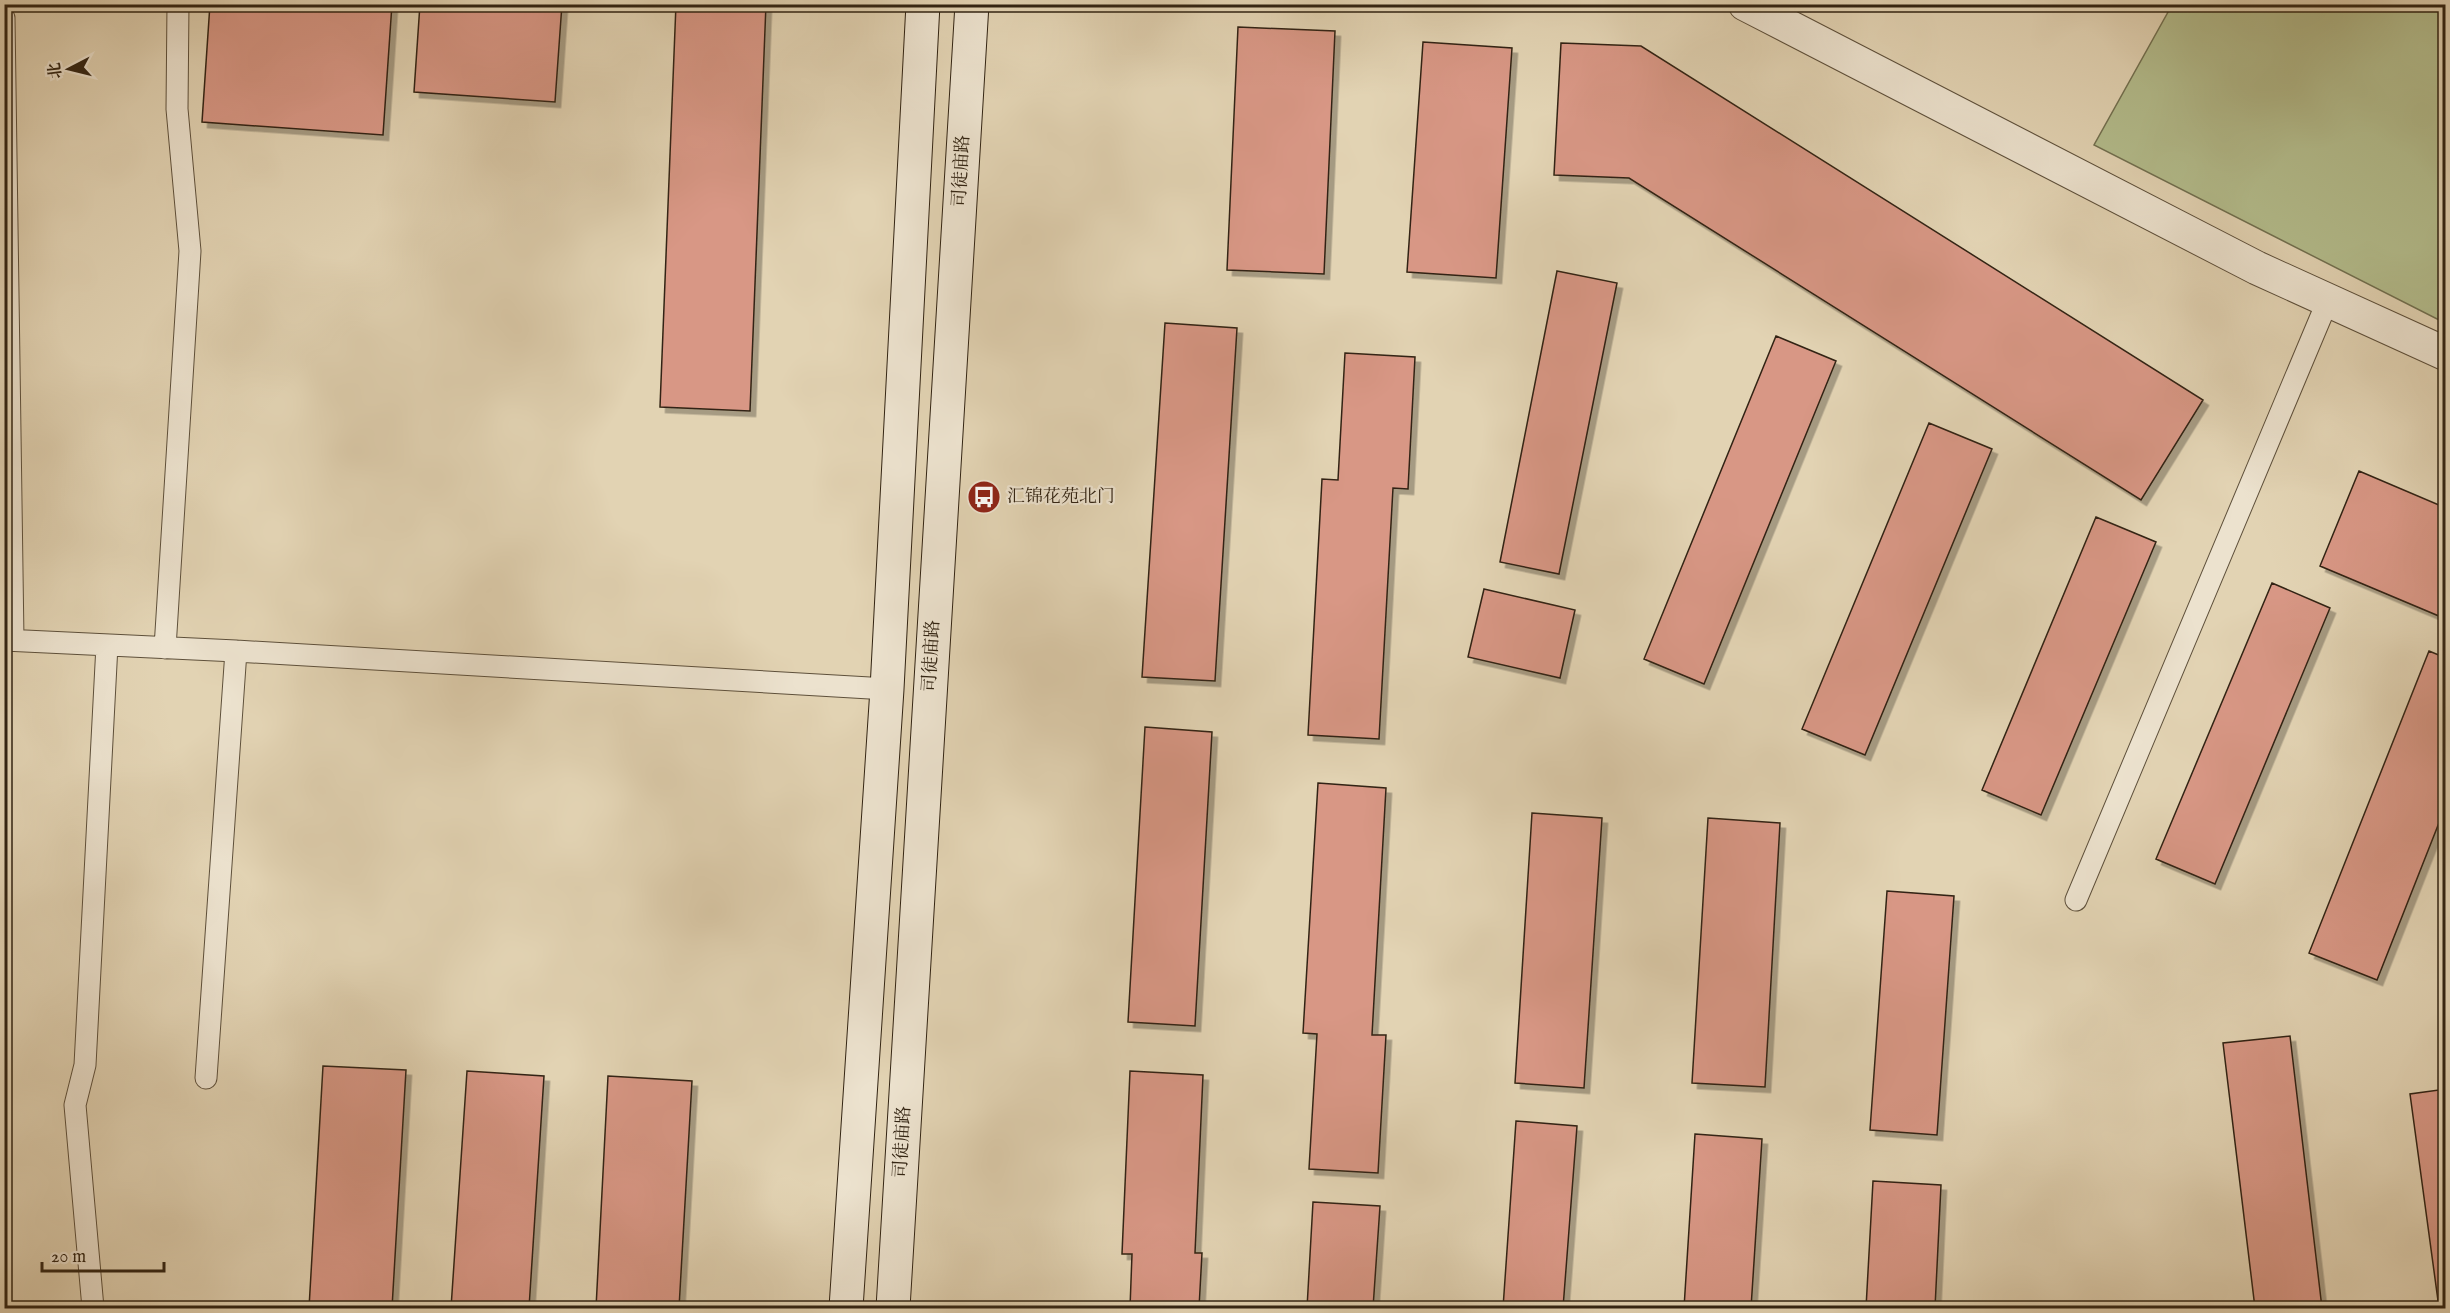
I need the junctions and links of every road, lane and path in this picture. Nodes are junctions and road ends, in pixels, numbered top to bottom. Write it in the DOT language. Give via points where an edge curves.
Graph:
graph roads {
  1 [pos="178,4"];
  2 [pos="923,4"];
  3 [pos="972,4"];
  4 [pos="1745,4"];
  5 [pos="4,18"];
  6 [pos="2328,300"];
  7 [pos="2445,354"];
  8 [pos="9,640"];
  9 [pos="107,645"];
  10 [pos="165,648"];
  11 [pos="236,651"];
  12 [pos="887,689"];
  13 [pos="2076,900"];
  14 [pos="206,1078"];
  15 [pos="93,1308"];
  16 [pos="846,1308"];
  17 [pos="893,1308"];
  1 -- 10 [label="lane" via="177,109 190,251"];
  2 -- 12 [label="main road"];
  3 -- 17 [label="main road, 司徒庙路"];
  4 -- 6 [label="main road" via="2257,268"];
  5 -- 8 [label="lane"];
  6 -- 7 [label="main road"];
  6 -- 13 [label="lane"];
  8 -- 9 [label="lane"];
  9 -- 10 [label="lane"];
  9 -- 15 [label="lane" via="85,1065 75,1105"];
  10 -- 11 [label="lane"];
  11 -- 12 [label="lane"];
  11 -- 14 [label="lane"];
  12 -- 16 [label="main road"];
}
